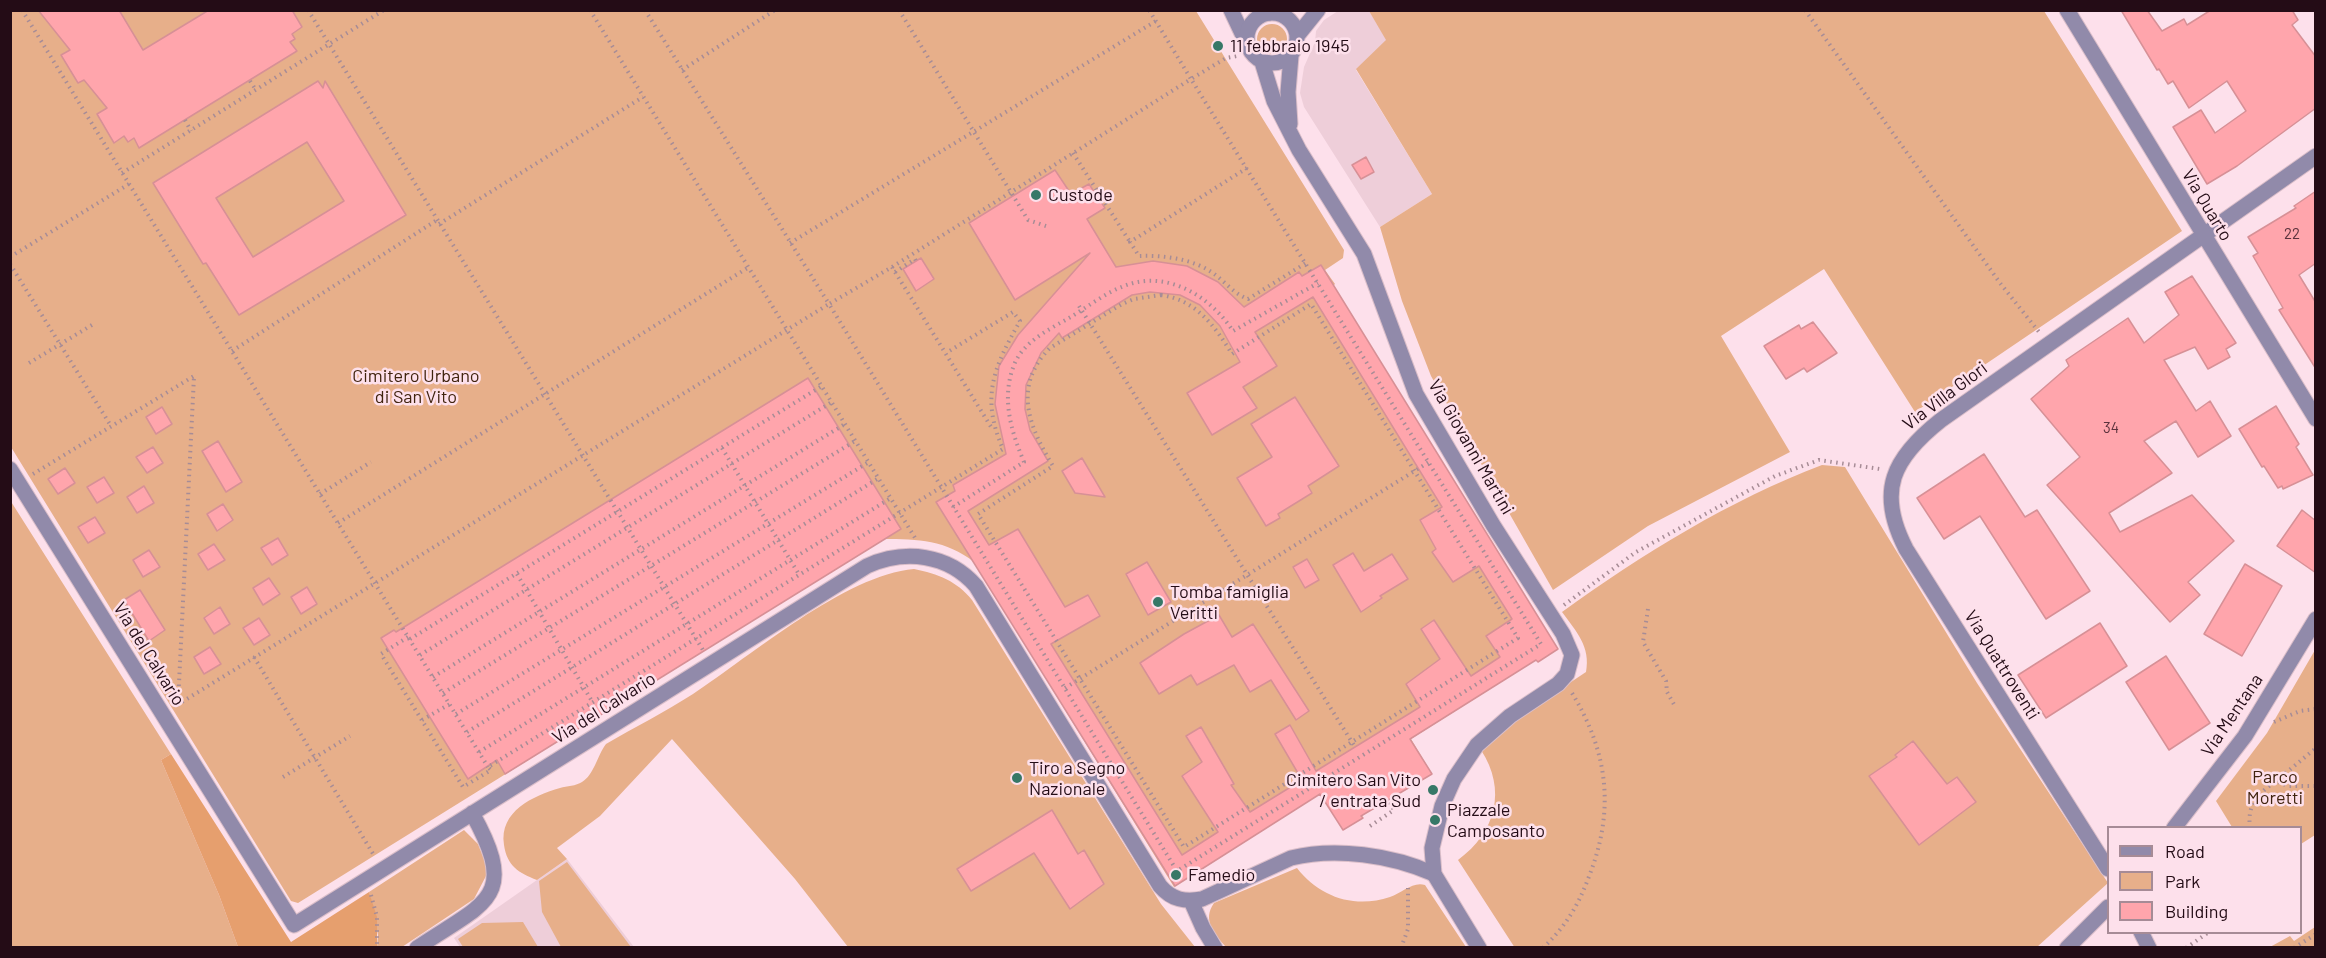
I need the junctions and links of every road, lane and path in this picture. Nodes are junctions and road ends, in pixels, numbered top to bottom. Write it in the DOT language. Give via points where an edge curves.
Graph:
graph roads {
  1 [pos="22,10"];
  2 [pos="308,10"];
  3 [pos="384,10"];
  4 [pos="590,10"];
  5 [pos="645,10"];
  6 [pos="775,10"];
  7 [pos="899,10"];
  8 [pos="1149,10"];
  9 [pos="1231,10"];
  10 [pos="1298,10"];
  11 [pos="1318,10"];
  12 [pos="1805,10"];
  13 [pos="2067,10"];
  14 [pos="1271,13"];
  15 [pos="1156,21"];
  16 [pos="1297,36"];
  17 [pos="329,45"];
  18 [pos="1248,46"];
  19 [pos="1291,56"];
  20 [pos="1235,57"];
  21 [pos="1262,62"];
  22 [pos="682,70"];
  23 [pos="1191,79"];
  24 [pos="250,81"];
  25 [pos="256,90"];
  26 [pos="643,97"];
  27 [pos="185,120"];
  28 [pos="973,130"];
  29 [pos="1291,130"];
  30 [pos="190,131"];
  31 [pos="1073,153"];
  32 [pos="2316,156"];
  33 [pos="1247,168"];
  34 [pos="122,173"];
  35 [pos="129,184"];
  36 [pos="1011,192"];
  37 [pos="438,222"];
  38 [pos="1046,226"];
  39 [pos="2203,237"];
  40 [pos="1130,242"];
  41 [pos="790,243"];
  42 [pos="10,257"];
  43 [pos="1306,263"];
  44 [pos="10,264"];
  45 [pos="748,267"];
  46 [pos="894,269"];
  47 [pos="1318,283"];
  48 [pos="829,304"];
  49 [pos="1079,306"];
  50 [pos="1082,310"];
  51 [pos="1090,324"];
  52 [pos="93,325"];
  53 [pos="787,330"];
  54 [pos="2049,344"];
  55 [pos="60,345"];
  56 [pos="232,351"];
  57 [pos="946,353"];
  58 [pos="29,363"];
  59 [pos="822,386"];
  60 [pos="545,394"];
  61 [pos="832,402"];
  62 [pos="2316,419"];
  63 [pos="845,424"];
  64 [pos="111,426"];
  65 [pos="996,433"];
  66 [pos="855,441"];
  67 [pos="722,448"];
  68 [pos="582,455"];
  69 [pos="371,462"];
  70 [pos="869,462"];
  71 [pos="1428,462"];
  72 [pos="731,464"];
  73 [pos="10,469"];
  74 [pos="1414,471"];
  75 [pos="1895,472"];
  76 [pos="33,474"];
  77 [pos="879,478"];
  78 [pos="745,486"];
  79 [pos="941,488"];
  80 [pos="320,494"];
  81 [pos="891,498"];
  82 [pos="755,502"];
  83 [pos="953,507"];
  84 [pos="618,512"];
  85 [pos="901,514"];
  86 [pos="338,523"];
  87 [pos="768,524"];
  88 [pos="627,528"];
  89 [pos="916,539"];
  90 [pos="779,541"];
  91 [pos="641,549"];
  92 [pos="791,560"];
  93 [pos="651,566"];
  94 [pos="517,574"];
  95 [pos="1247,575"];
  96 [pos="800,576"];
  97 [pos="375,583"];
  98 [pos="664,587"];
  99 [pos="526,590"];
  100 [pos="675,605"];
  101 [pos="1648,609"];
  102 [pos="539,612"];
  103 [pos="1551,614"];
  104 [pos="2316,619"];
  105 [pos="687,624"];
  106 [pos="549,628"];
  107 [pos="409,638"];
  108 [pos="696,639"];
  109 [pos="561,650"];
  110 [pos="704,651"];
  111 [pos="420,655"];
  112 [pos="254,657"];
  113 [pos="572,668"];
  114 [pos="433,677"];
  115 [pos="1080,679"];
  116 [pos="1564,679"];
  117 [pos="584,687"];
  118 [pos="1064,688"];
  119 [pos="443,693"];
  120 [pos="593,703"];
  121 [pos="450,704"];
  122 [pos="178,705"];
  123 [pos="172,708"];
  124 [pos="1676,708"];
  125 [pos="2316,709"];
  126 [pos="456,714"];
  127 [pos="2283,718"];
  128 [pos="422,721"];
  129 [pos="467,732"];
  130 [pos="350,736"];
  131 [pos="1352,742"];
  132 [pos="1355,747"];
  133 [pos="2316,748"];
  134 [pos="479,752"];
  135 [pos="315,758"];
  136 [pos="488,767"];
  137 [pos="283,777"];
  138 [pos="2276,781"];
  139 [pos="2316,786"];
  140 [pos="1388,799"];
  141 [pos="472,813"];
  142 [pos="1370,826"];
  143 [pos="2176,826"];
  144 [pos="2250,826"];
  145 [pos="374,855"];
  146 [pos="2107,866"];
  147 [pos="1434,874"];
  148 [pos="363,882"];
  149 [pos="1408,888"];
  150 [pos="1191,901"];
  151 [pos="2107,909"];
  152 [pos="2142,934"];
  153 [pos="2207,934"];
  154 [pos="2316,934"];
  155 [pos="377,948"];
  156 [pos="417,948"];
  157 [pos="1215,948"];
  158 [pos="1401,948"];
  159 [pos="1479,948"];
  160 [pos="1544,948"];
  161 [pos="2067,948"];
  162 [pos="2149,948"];
  163 [pos="2186,948"];
  164 [pos="2294,948"];
  1 -- 34 [label="path"];
  2 -- 17 [label="path"];
  3 -- 17 [label="path"];
  4 -- 26 [label="path"];
  5 -- 22 [label="path"];
  6 -- 22 [label="path"];
  7 -- 28 [label="path"];
  8 -- 15 [label="path"];
  9 -- 18 [label="street"];
  10 -- 14 [label="street"];
  11 -- 16 [label="street"];
  12 -- 54 [label="path" via="2000,283"];
  13 -- 39 [label="street, Via Quarto"];
  14 -- 16 [label="street" via="1292,23"];
  14 -- 18 [label="street" via="1252,23"];
  15 -- 23 [label="path"];
  15 -- 28 [label="path"];
  16 -- 19 [label="street"];
  17 -- 25 [label="path"];
  17 -- 37 [label="path"];
  18 -- 21 [label="street"];
  19 -- 21 [label="street" via="1277,63"];
  19 -- 29 [label="street, Via Giovanni Martini"];
  20 -- 23 [label="path" via="1226,58"];
  21 -- 29 [label="street, Via Giovanni Martini" via="1274,101"];
  22 -- 41 [label="path"];
  23 -- 31 [label="path"];
  23 -- 33 [label="path"];
  24 -- 25 [label="path"];
  25 -- 30 [label="path"];
  26 -- 37 [label="path"];
  26 -- 45 [label="path"];
  27 -- 30 [label="path"];
  28 -- 36 [label="path"];
  28 -- 41 [label="path"];
  29 -- 103 [label="street, Via Giovanni Martini" via="1299,150 1364,254 1416,394"];
  30 -- 34 [label="path"];
  31 -- 36 [label="path"];
  31 -- 40 [label="path"];
  32 -- 39 [label="street, Via Villa Glori"];
  33 -- 40 [label="path"];
  33 -- 43 [label="path"];
  34 -- 35 [label="path"];
  35 -- 42 [label="path"];
  35 -- 56 [label="path"];
  36 -- 38 [label="path" via="1028,220"];
  36 -- 46 [label="path"];
  37 -- 56 [label="path"];
  37 -- 60 [label="path"];
  39 -- 54 [label="street, Via Villa Glori"];
  39 -- 62 [label="street, Via Quarto"];
  40 -- 43 [label="path" via="1139,256 1159,255 1196,265 1248,299"];
  41 -- 48 [label="path"];
  43 -- 47 [label="path"];
  44 -- 55 [label="path"];
  45 -- 53 [label="path"];
  45 -- 60 [label="path"];
  46 -- 48 [label="path"];
  46 -- 57 [label="path"];
  47 -- 50 [label="path" via="1233,331 1207,302 1175,284 1157,281 1123,286"];
  47 -- 71 [label="path"];
  48 -- 53 [label="path"];
  48 -- 79 [label="path"];
  49 -- 50 [label="path"];
  50 -- 51 [label="path"];
  50 -- 83 [label="path" via="1034,340 1015,364 1009,392 1009,422 1024,462"];
  51 -- 74 [label="path" via="1134,299 1170,297 1202,314 1232,354 1311,304"];
  51 -- 95 [label="path"];
  51 -- 115 [label="path" via="1041,357 1029,388 1031,426 1053,466 978,514"];
  52 -- 55 [label="path"];
  53 -- 59 [label="path"];
  53 -- 68 [label="path"];
  54 -- 75 [label="street, Via Villa Glori" via="1926,431 1905,452"];
  55 -- 58 [label="path"];
  55 -- 64 [label="path"];
  56 -- 80 [label="path"];
  57 -- 65 [label="path"];
  57 -- 65 [label="path" via="1013,312 1020,321 998,360 990,396"];
  59 -- 61 [label="path"];
  59 -- 67 [label="path"];
  60 -- 68 [label="path"];
  60 -- 86 [label="path"];
  61 -- 63 [label="path"];
  61 -- 72 [label="path"];
  63 -- 66 [label="path"];
  63 -- 78 [label="path"];
  64 -- 76 [label="path"];
  64 -- 122 [label="path" via="194,375"];
  65 -- 79 [label="path" via="1003,449"];
  66 -- 70 [label="path"];
  66 -- 82 [label="path"];
  67 -- 72 [label="path"];
  67 -- 84 [label="path"];
  68 -- 84 [label="path"];
  68 -- 97 [label="path"];
  69 -- 80 [label="path"];
  70 -- 77 [label="path"];
  70 -- 87 [label="path"];
  71 -- 74 [label="path"];
  71 -- 118 [label="path" via="1540,644 1187,865 1177,871"];
  72 -- 78 [label="path"];
  72 -- 88 [label="path"];
  73 -- 148 [label="street, Via del Calvario" via="294,925"];
  74 -- 95 [label="path"];
  74 -- 131 [label="path" via="1518,638"];
  75 -- 103 [label="path" via="1819,460 1775,476 1636,552"];
  75 -- 146 [label="street, Via Quattroventi" via="1891,507 1901,540"];
  77 -- 81 [label="path"];
  77 -- 90 [label="path"];
  78 -- 82 [label="path"];
  78 -- 91 [label="path"];
  79 -- 83 [label="path"];
  79 -- 85 [label="path"];
  80 -- 86 [label="path"];
  81 -- 85 [label="path"];
  81 -- 92 [label="path"];
  82 -- 87 [label="path"];
  82 -- 93 [label="path"];
  83 -- 118 [label="path"];
  84 -- 88 [label="path"];
  84 -- 94 [label="path"];
  85 -- 89 [label="path"];
  85 -- 96 [label="path"];
  86 -- 97 [label="path"];
  87 -- 90 [label="path"];
  87 -- 98 [label="path"];
  88 -- 91 [label="path"];
  88 -- 99 [label="path"];
  90 -- 92 [label="path"];
  90 -- 100 [label="path"];
  91 -- 93 [label="path"];
  91 -- 102 [label="path"];
  92 -- 96 [label="path"];
  92 -- 105 [label="path"];
  93 -- 98 [label="path"];
  93 -- 106 [label="path"];
  94 -- 99 [label="path"];
  94 -- 107 [label="path"];
  95 -- 115 [label="path"];
  95 -- 131 [label="path"];
  96 -- 108 [label="path"];
  97 -- 107 [label="path"];
  97 -- 112 [label="path"];
  98 -- 100 [label="path"];
  98 -- 109 [label="path"];
  99 -- 102 [label="path"];
  99 -- 111 [label="path"];
  100 -- 105 [label="path"];
  100 -- 113 [label="path"];
  101 -- 124 [label="path" via="1643,642 1666,681"];
  102 -- 106 [label="path"];
  102 -- 114 [label="path"];
  103 -- 116 [label="street, Via Giovanni Martini" via="1572,655"];
  104 -- 143 [label="street, Via Mentana" via="2245,736"];
  105 -- 108 [label="path"];
  105 -- 117 [label="path"];
  106 -- 109 [label="path"];
  106 -- 119 [label="path"];
  107 -- 111 [label="path"];
  107 -- 128 [label="path" via="381,654"];
  108 -- 110 [label="path"];
  108 -- 120 [label="path"];
  109 -- 113 [label="path"];
  109 -- 126 [label="path"];
  111 -- 114 [label="path"];
  112 -- 122 [label="path"];
  112 -- 135 [label="path"];
  113 -- 117 [label="path"];
  113 -- 129 [label="path"];
  114 -- 119 [label="path"];
  115 -- 118 [label="path"];
  115 -- 131 [label="path" via="1184,847"];
  116 -- 147 [label="street" via="1489,732 1454,779 1442,806 1432,848"];
  116 -- 160 [label="path" via="1592,734 1602,764 1606,798 1598,855 1579,903 1562,931"];
  117 -- 120 [label="path"];
  117 -- 134 [label="path"];
  119 -- 121 [label="path"];
  120 -- 136 [label="path"];
  121 -- 126 [label="path"];
  121 -- 128 [label="path"];
  122 -- 123 [label="path"];
  125 -- 127 [label="path"];
  126 -- 129 [label="path"];
  128 -- 136 [label="path" via="463,787 490,770"];
  129 -- 134 [label="path"];
  130 -- 135 [label="path"];
  131 -- 132 [label="path"];
  133 -- 138 [label="path"];
  134 -- 136 [label="path"];
  135 -- 137 [label="path"];
  135 -- 145 [label="path"];
  138 -- 139 [label="path" via="2288,786"];
  138 -- 144 [label="path" via="2255,796"];
  140 -- 142 [label="path" via="1394,810"];
  141 -- 148 [label="street, Via del Calvario"];
  141 -- 150 [label="street, Via del Calvario" via="867,566 880,560 916,556 952,566 976,586 1160,886 1172,897"];
  141 -- 156 [label="street" via="494,858 496,873 489,895"];
  147 -- 150 [label="street" via="1407,863 1322,854 1291,858"];
  147 -- 159 [label="street"];
  148 -- 155 [label="path" via="375,908"];
  149 -- 158 [label="path" via="1408,928"];
  150 -- 157 [label="street"];
  151 -- 161 [label="street"];
  152 -- 162 [label="street"];
  153 -- 163 [label="path"];
  154 -- 164 [label="path"];
}
